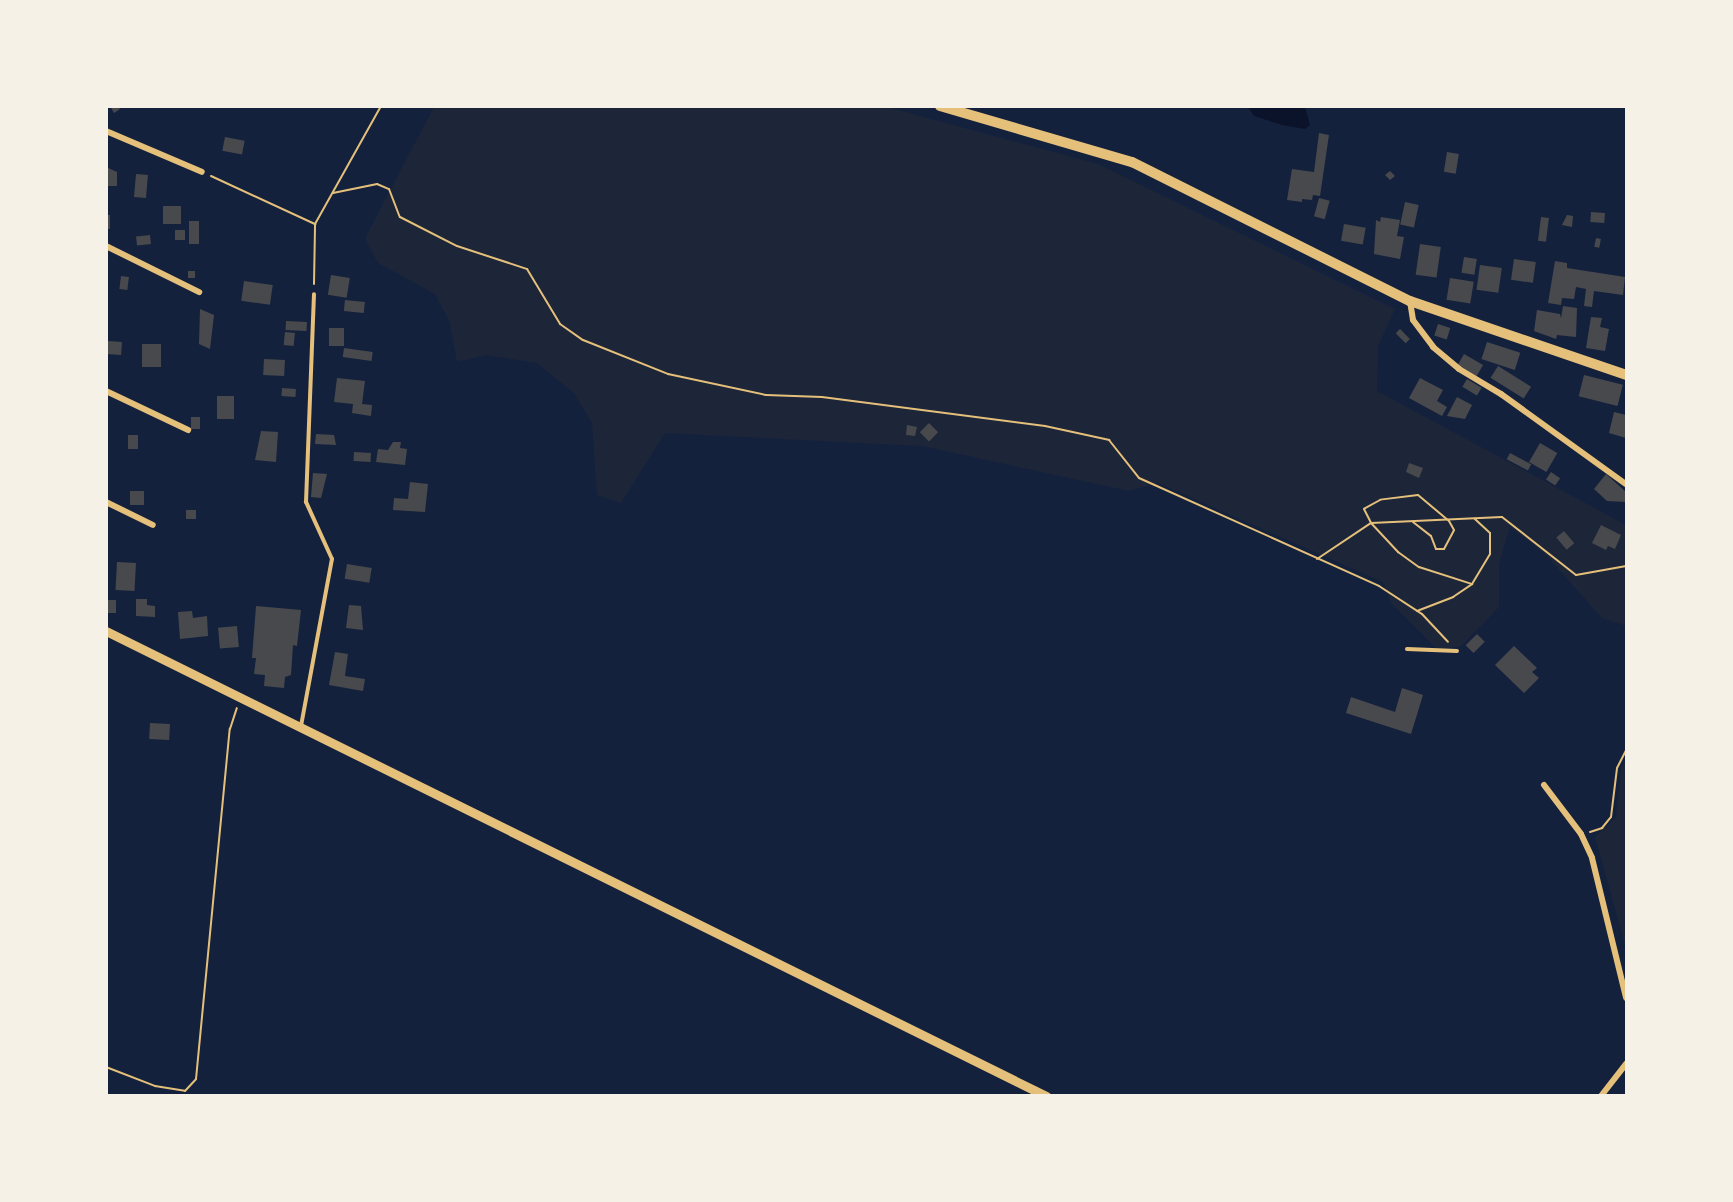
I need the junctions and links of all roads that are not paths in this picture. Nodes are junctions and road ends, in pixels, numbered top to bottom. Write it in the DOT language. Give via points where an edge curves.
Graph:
graph roads {
  1 [pos="940,106"];
  2 [pos="106,131"];
  3 [pos="202,172"];
  4 [pos="106,246"];
  5 [pos="199,292"];
  6 [pos="314,294"];
  7 [pos="1410,301"];
  8 [pos="1626,375"];
  9 [pos="106,391"];
  10 [pos="188,430"];
  11 [pos="1626,484"];
  12 [pos="106,502"];
  13 [pos="153,525"];
  14 [pos="106,631"];
  15 [pos="1407,649"];
  16 [pos="1456,651"];
  17 [pos="301,727"];
  18 [pos="1544,785"];
  19 [pos="1626,998"];
  20 [pos="1626,1064"];
  21 [pos="1046,1095"];
  22 [pos="1601,1095"];
  1 -- 7 [label="main road" via="1132,162"];
  2 -- 3 [label="street"];
  4 -- 5 [label="street"];
  6 -- 17 [label="lane" via="306,502 332,559"];
  7 -- 8 [label="main road"];
  7 -- 11 [label="street" via="1413,320 1433,347"];
  9 -- 10 [label="street"];
  12 -- 13 [label="street"];
  14 -- 17 [label="street"];
  15 -- 16 [label="lane"];
  17 -- 21 [label="street"];
  18 -- 19 [label="street" via="1581,834 1605,902"];
  20 -- 22 [label="street"];
}
